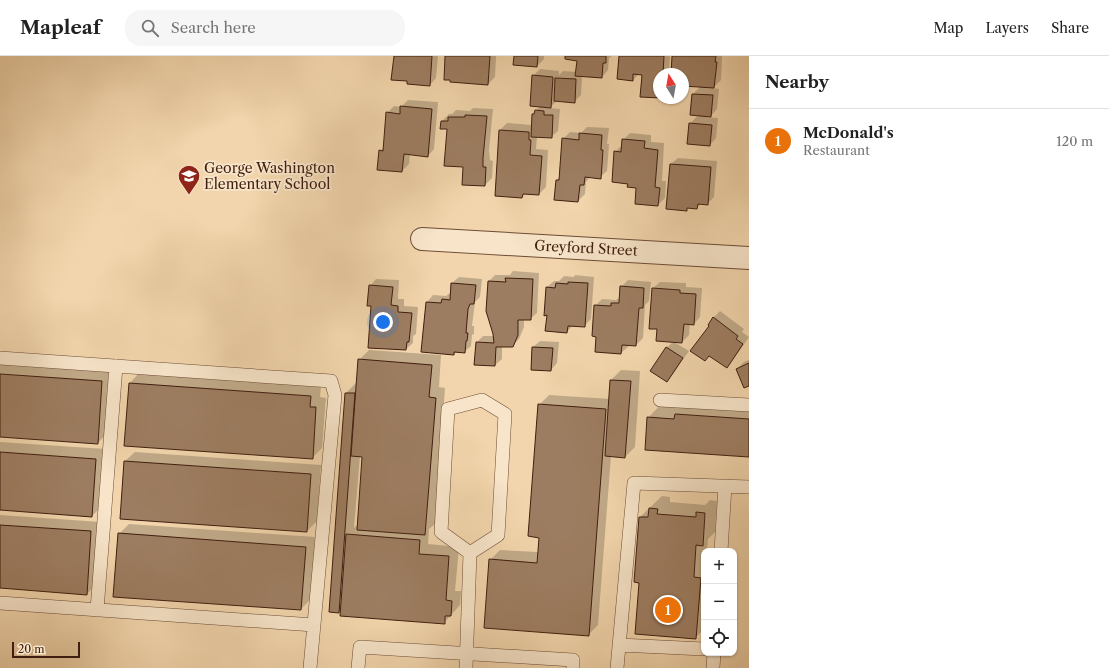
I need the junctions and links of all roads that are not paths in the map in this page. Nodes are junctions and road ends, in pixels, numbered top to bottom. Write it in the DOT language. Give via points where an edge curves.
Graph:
graph roads {
  1 [pos="422,239"];
  2 [pos="749,258"];
  3 [pos="0,358"];
  4 [pos="116,366"];
  5 [pos="660,400"];
  6 [pos="749,405"];
  7 [pos="725,486"];
  8 [pos="749,487"];
  9 [pos="721,548"];
  10 [pos="470,553"];
  11 [pos="0,603"];
  12 [pos="97,610"];
  13 [pos="314,625"];
  14 [pos="619,645"];
  15 [pos="701,649"];
  16 [pos="466,654"];
  17 [pos="714,656"];
  18 [pos="310,668"];
  19 [pos="358,668"];
  20 [pos="466,668"];
  21 [pos="573,668"];
  22 [pos="617,668"];
  23 [pos="713,668"];
  1 -- 2 [label="street, Greyford Street"];
  3 -- 4 [label="lane"];
  4 -- 12 [label="lane"];
  4 -- 13 [label="lane" via="331,380 335,395"];
  5 -- 6 [label="lane"];
  7 -- 8 [label="lane"];
  7 -- 9 [label="lane"];
  7 -- 14 [label="lane" via="634,483"];
  10 -- 10 [label="lane" via="498,535 505,414 482,400 448,409 441,532"];
  10 -- 16 [label="lane"];
  11 -- 12 [label="lane"];
  12 -- 13 [label="lane"];
  13 -- 18 [label="lane"];
  14 -- 15 [label="lane"];
  14 -- 22 [label="lane"];
  16 -- 19 [label="lane" via="360,647"];
  16 -- 20 [label="lane"];
  16 -- 21 [label="lane" via="573,660"];
  17 -- 23 [label="lane"];
}
